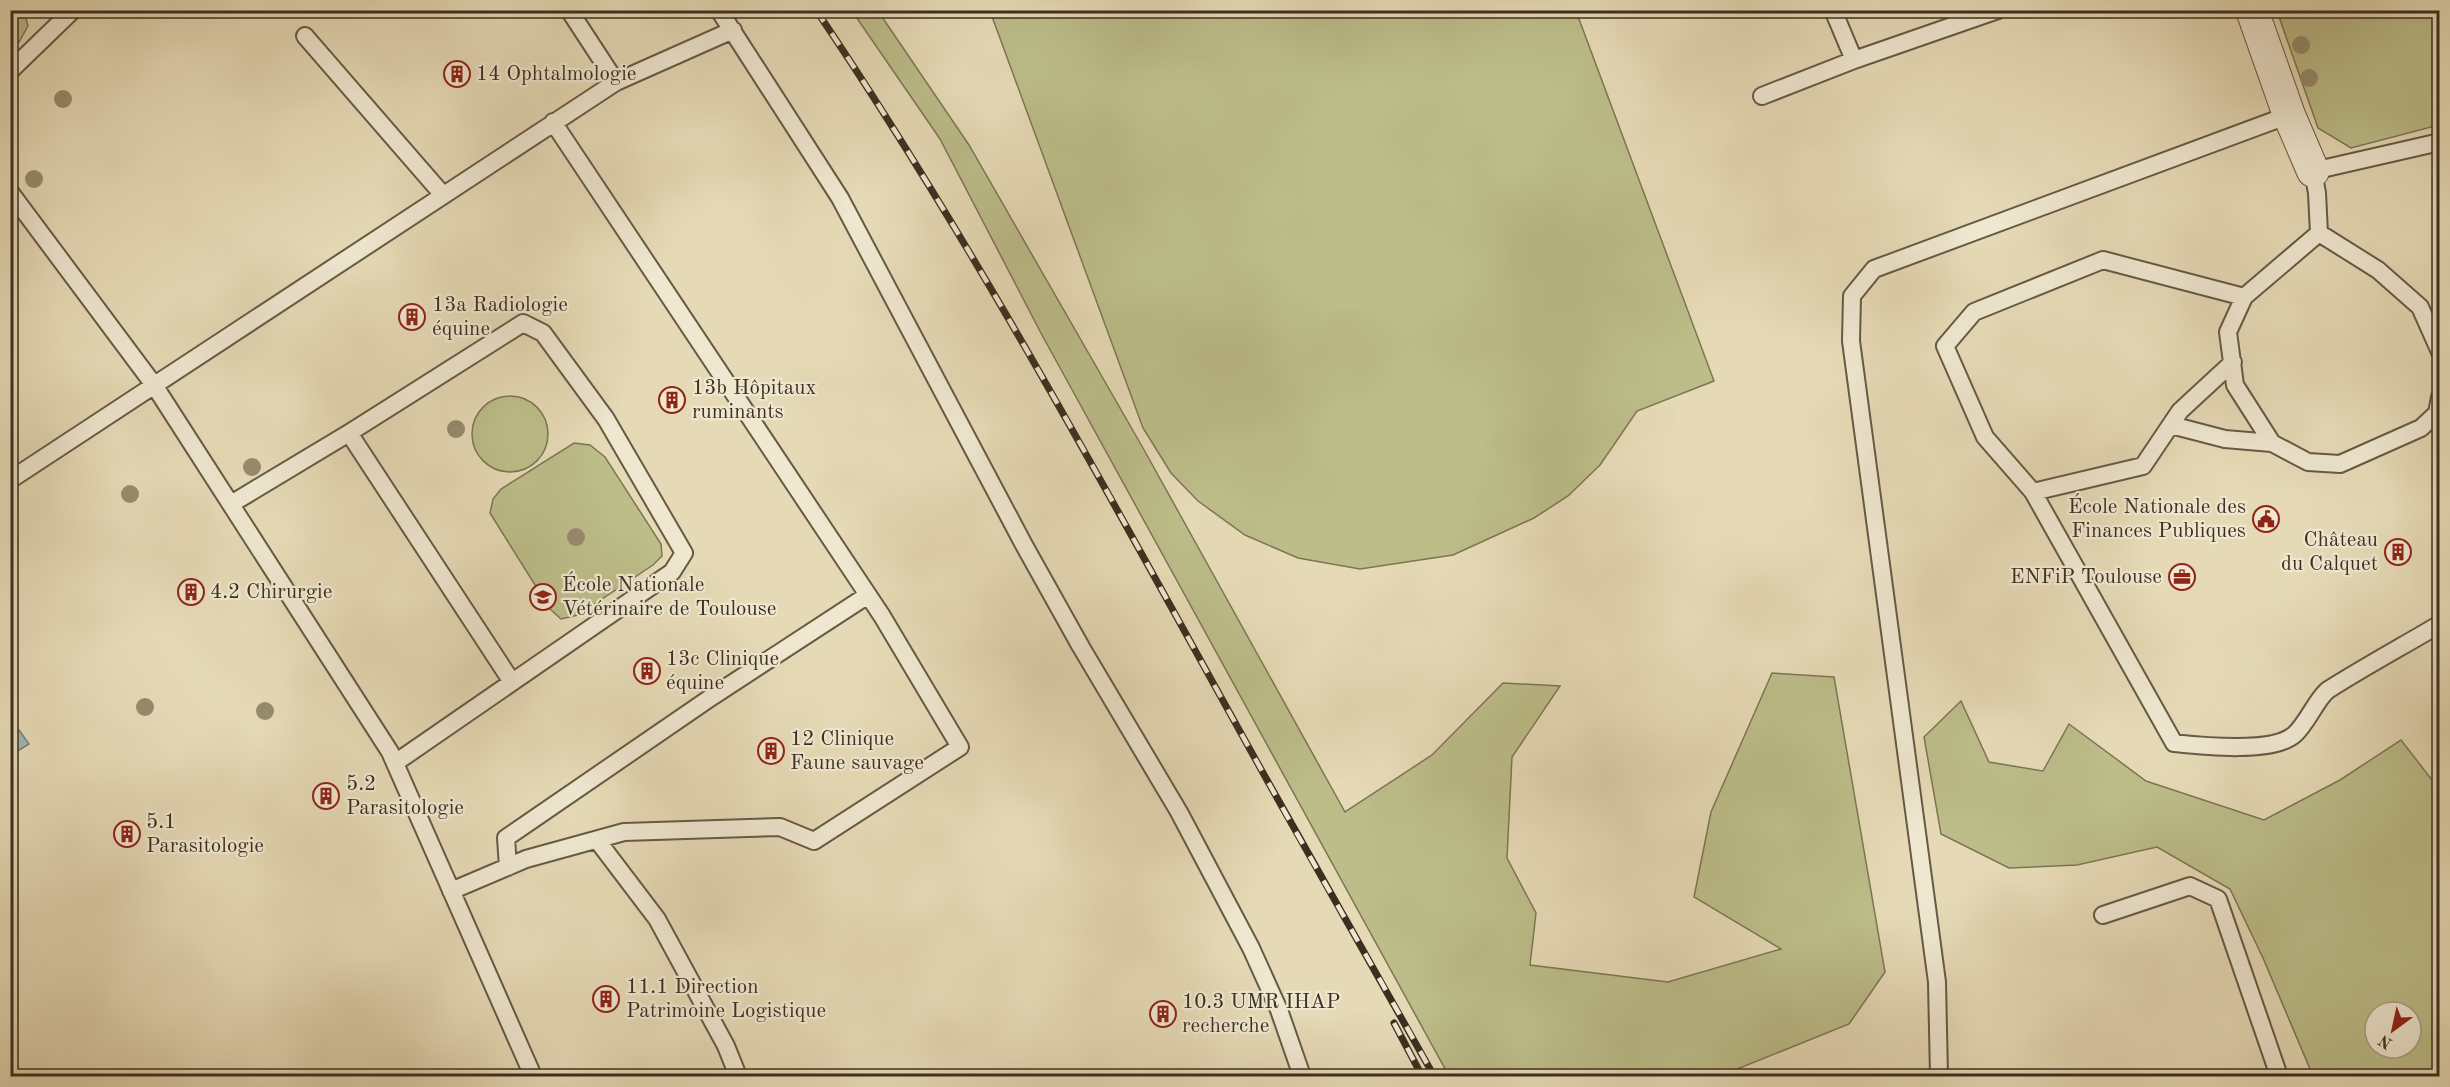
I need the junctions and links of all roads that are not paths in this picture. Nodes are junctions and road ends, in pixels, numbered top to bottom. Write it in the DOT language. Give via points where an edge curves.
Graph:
graph roads {
  1 [pos="73,10"];
  2 [pos="569,10"];
  3 [pos="720,10"];
  4 [pos="1833,10"];
  5 [pos="1998,10"];
  6 [pos="2252,10"];
  7 [pos="733,30"];
  8 [pos="305,36"];
  9 [pos="1854,60"];
  10 [pos="10,71"];
  11 [pos="616,82"];
  12 [pos="1762,96"];
  13 [pos="2289,115"];
  14 [pos="553,122"];
  15 [pos="2439,142"];
  16 [pos="2313,171"];
  17 [pos="10,192"];
  18 [pos="443,195"];
  19 [pos="2319,233"];
  20 [pos="2244,297"];
  21 [pos="2439,352"];
  22 [pos="2233,362"];
  23 [pos="154,385"];
  24 [pos="2439,409"];
  25 [pos="2171,425"];
  26 [pos="349,433"];
  27 [pos="2272,443"];
  28 [pos="10,480"];
  29 [pos="2033,492"];
  30 [pos="231,504"];
  31 [pos="867,595"];
  32 [pos="2439,624"];
  33 [pos="512,682"];
  34 [pos="395,764"];
  35 [pos="597,840"];
  36 [pos="508,867"];
  37 [pos="450,891"];
  38 [pos="2103,915"];
  39 [pos="533,1077"];
  40 [pos="738,1077"];
  41 [pos="1302,1077"];
  42 [pos="1939,1077"];
  43 [pos="2279,1077"];
  1 -- 10 [label="lane"];
  2 -- 11 [label="lane"];
  3 -- 7 [label="lane"];
  4 -- 9 [label="lane"];
  5 -- 9 [label="lane"];
  6 -- 13 [label="street"];
  7 -- 11 [label="lane"];
  7 -- 41 [label="lane" via="840,198 1024,545 1179,812 1280,1010"];
  8 -- 18 [label="lane"];
  9 -- 12 [label="lane"];
  11 -- 14 [label="lane"];
  13 -- 16 [label="street"];
  13 -- 42 [label="lane" via="1874,269 1852,296 1851,341 1936,982"];
  14 -- 18 [label="lane"];
  14 -- 31 [label="lane"];
  15 -- 16 [label="lane"];
  16 -- 19 [label="lane"];
  17 -- 23 [label="lane"];
  18 -- 23 [label="lane"];
  19 -- 20 [label="lane"];
  19 -- 21 [label="lane" via="2378,270 2420,307"];
  20 -- 22 [label="lane" via="2228,332"];
  20 -- 29 [label="lane" via="2103,260 1974,312 1945,346 1984,437"];
  22 -- 25 [label="lane" via="2180,411"];
  22 -- 27 [label="lane" via="2235,385"];
  23 -- 28 [label="lane"];
  23 -- 30 [label="lane"];
  24 -- 27 [label="lane" via="2421,428 2340,464 2308,462"];
  25 -- 27 [label="lane" via="2224,439"];
  25 -- 29 [label="lane" via="2143,466"];
  26 -- 30 [label="lane"];
  26 -- 33 [label="lane"];
  26 -- 33 [label="lane" via="523,323 543,333 606,419 684,553 672,572"];
  29 -- 32 [label="lane" via="2174,743 2220,748 2280,743 2294,736 2325,692"];
  30 -- 34 [label="lane"];
  31 -- 35 [label="lane" via="960,747 814,841 780,827 624,832"];
  31 -- 36 [label="lane" via="506,838"];
  33 -- 34 [label="lane"];
  34 -- 37 [label="lane"];
  35 -- 36 [label="lane"];
  35 -- 40 [label="lane" via="657,919 726,1046"];
  36 -- 37 [label="lane"];
  37 -- 39 [label="lane"];
  38 -- 43 [label="lane" via="2190,886 2218,898"];
}
